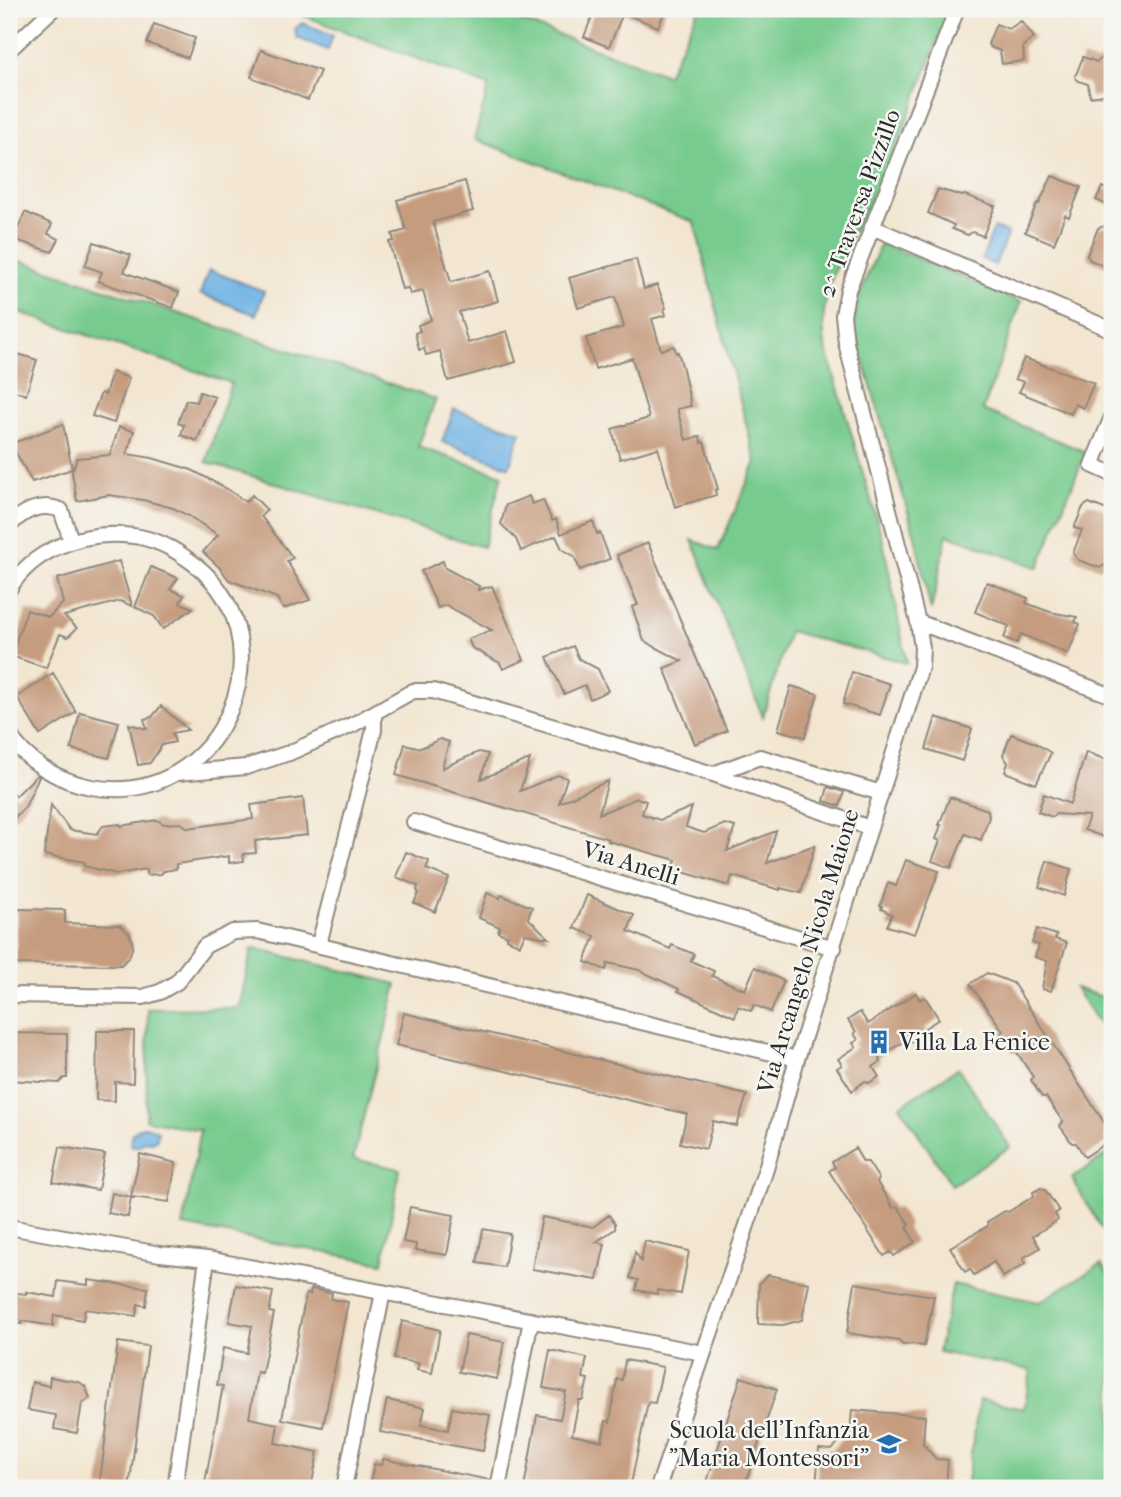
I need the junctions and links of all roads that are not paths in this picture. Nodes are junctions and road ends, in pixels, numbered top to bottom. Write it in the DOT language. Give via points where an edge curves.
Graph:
graph roads {
  1 [pos="53,9"];
  2 [pos="957,9"];
  3 [pos="9,50"];
  4 [pos="872,227"];
  5 [pos="1112,330"];
  6 [pos="1112,417"];
  7 [pos="1112,474"];
  8 [pos="9,526"];
  9 [pos="71,540"];
  10 [pos="9,589"];
  11 [pos="918,622"];
  12 [pos="1112,696"];
  13 [pos="374,713"];
  14 [pos="9,734"];
  15 [pos="177,773"];
  16 [pos="713,774"];
  17 [pos="881,793"];
  18 [pos="414,822"];
  19 [pos="870,828"];
  20 [pos="319,944"];
  21 [pos="834,948"];
  22 [pos="9,995"];
  23 [pos="797,1059"];
  24 [pos="9,1227"];
  25 [pos="208,1259"];
  26 [pos="383,1292"];
  27 [pos="531,1320"];
  28 [pos="703,1353"];
  29 [pos="175,1488"];
  30 [pos="344,1488"];
  31 [pos="498,1488"];
  32 [pos="658,1488"];
  1 -- 3 [label="street"];
  2 -- 4 [label="street, 2^ Traversa Pizzillo"];
  4 -- 5 [label="street"];
  4 -- 11 [label="street, 2^ Traversa Pizzillo" via="842,315"];
  6 -- 7 [label="street" via="1092,465"];
  8 -- 9 [label="street" via="20,514 49,505 61,510"];
  9 -- 10 [label="street" via="40,556"];
  9 -- 15 [label="street" via="104,533 138,536 171,547 199,566 221,593 236,624 241,658 238,692 225,724 204,752"];
  11 -- 12 [label="street"];
  11 -- 17 [label="street, Via Arcangelo Nicola Maione" via="921,667"];
  13 -- 15 [label="street" via="289,753 246,767"];
  13 -- 16 [label="street" via="413,691 433,691"];
  13 -- 20 [label="street" via="368,758"];
  14 -- 15 [label="street" via="41,768 73,783 108,790 144,786"];
  16 -- 17 [label="street" via="760,757"];
  16 -- 19 [label="street"];
  17 -- 19 [label="street, Via Arcangelo Nicola Maione"];
  18 -- 21 [label="street, Via Anelli"];
  19 -- 21 [label="street, Via Arcangelo Nicola Maione"];
  20 -- 22 [label="street" via="257,931 233,932 205,946 177,982 144,997"];
  20 -- 23 [label="street"];
  21 -- 23 [label="street, Via Arcangelo Nicola Maione"];
  23 -- 28 [label="street, Via Arcangelo Nicola Maione" via="766,1169"];
  24 -- 25 [label="street"];
  25 -- 26 [label="street"];
  25 -- 29 [label="street"];
  26 -- 27 [label="street"];
  26 -- 30 [label="street"];
  27 -- 28 [label="street"];
  27 -- 31 [label="street"];
  28 -- 32 [label="street, Via Arcangelo Nicola Maione"];
}
